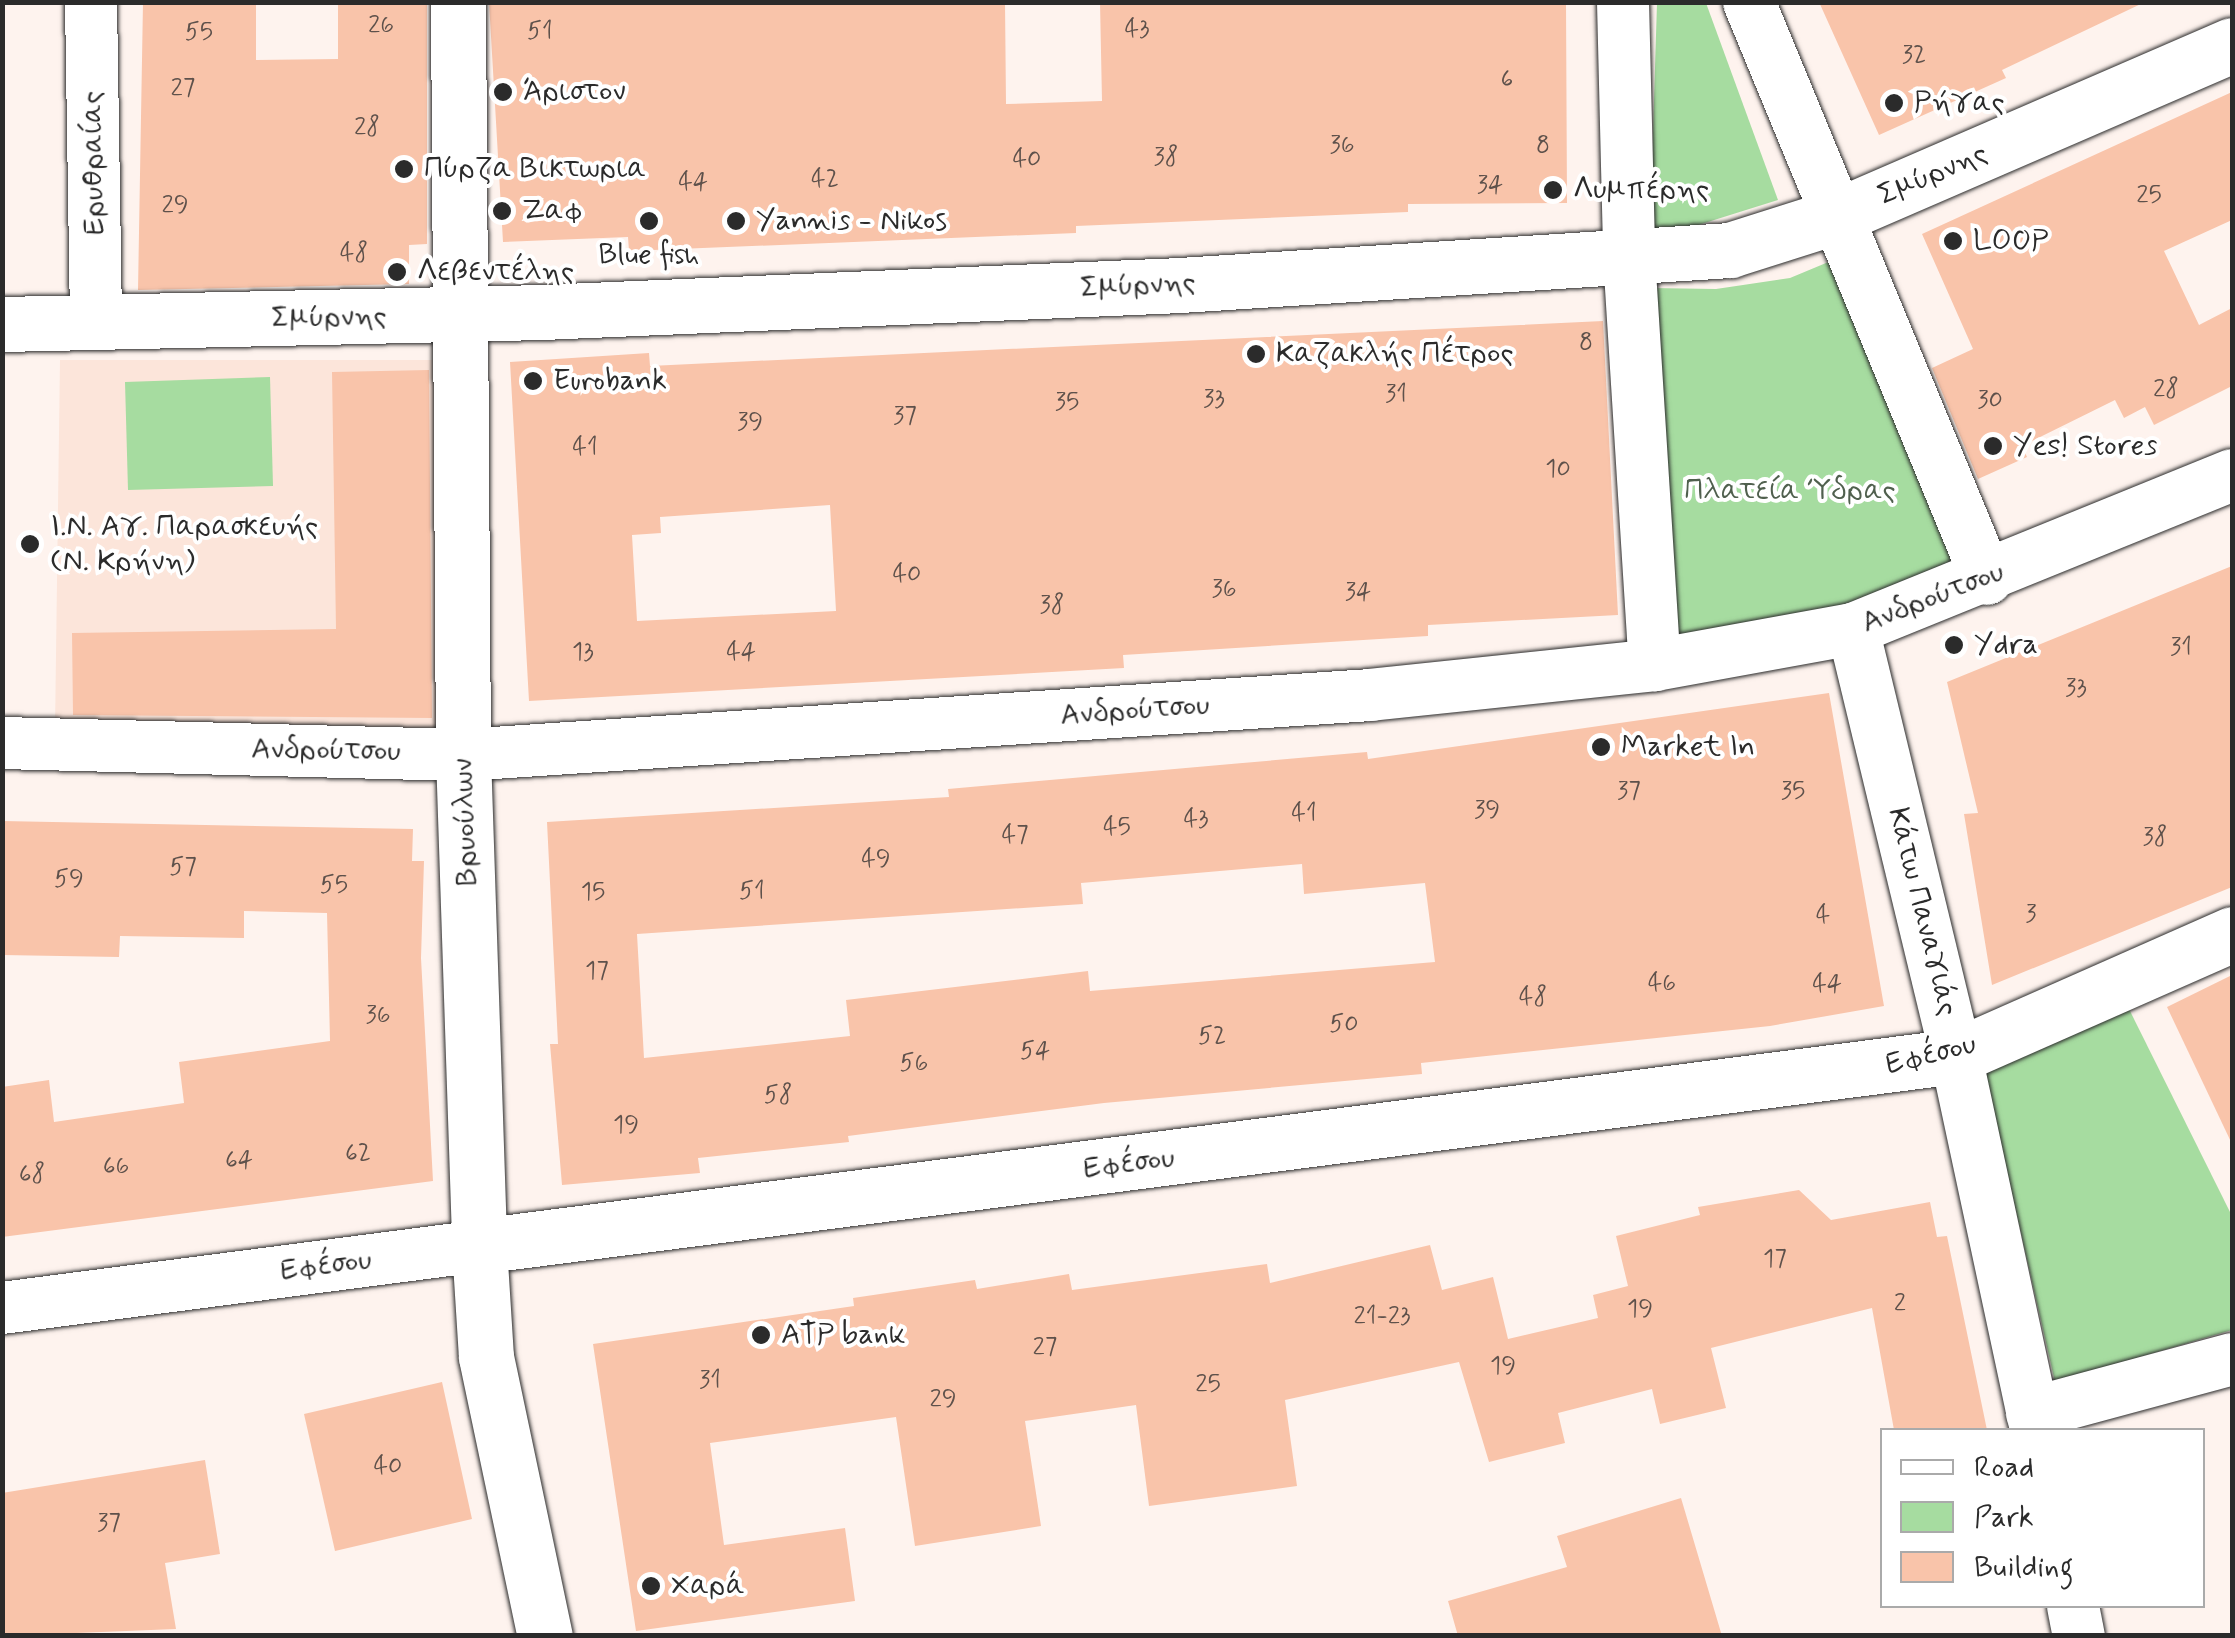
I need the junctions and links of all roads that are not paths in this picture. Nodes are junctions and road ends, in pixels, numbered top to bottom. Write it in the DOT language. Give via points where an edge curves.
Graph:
graph roads {
  1 [pos="91,2"];
  2 [pos="458,2"];
  3 [pos="1623,2"];
  4 [pos="1749,2"];
  5 [pos="2232,46"];
  6 [pos="1837,216"];
  7 [pos="1629,256"];
  8 [pos="462,314"];
  9 [pos="2,324"];
  10 [pos="96,324"];
  11 [pos="2232,474"];
  12 [pos="1987,579"];
  13 [pos="1853,628"];
  14 [pos="1654,666"];
  15 [pos="2,743"];
  16 [pos="464,755"];
  17 [pos="2232,934"];
  18 [pos="1956,1056"];
  19 [pos="479,1246"];
  20 [pos="2,1308"];
  21 [pos="2232,1359"];
  22 [pos="2034,1422"];
  23 [pos="2073,1608"];
  24 [pos="546,1636"];
  25 [pos="2079,1636"];
  1 -- 10 [label="street, Ερυθραίας"];
  2 -- 8 [label="main road, Βρυούλων"];
  3 -- 7 [label="street"];
  4 -- 6 [label="street"];
  5 -- 6 [label="main road, Σμύρνης"];
  6 -- 7 [label="main road, Σμύρνης" via="1730,250"];
  6 -- 12 [label="street"];
  7 -- 8 [label="main road, Σμύρνης" via="1180,285"];
  7 -- 14 [label="street"];
  8 -- 10 [label="main road, Σμύρνης"];
  8 -- 16 [label="main road, Βρυούλων"];
  9 -- 10 [label="main road, Σμύρνης"];
  11 -- 12 [label="street, Ανδρούτσου"];
  12 -- 13 [label="street, Ανδρούτσου"];
  13 -- 14 [label="street, Ανδρούτσου"];
  13 -- 18 [label="street, Κάτω Παναγιάς"];
  14 -- 16 [label="street, Ανδρούτσου" via="1370,695"];
  15 -- 16 [label="street, Ανδρούτσου"];
  16 -- 19 [label="main road, Βρυούλων"];
  17 -- 18 [label="main road, Εφέσου"];
  18 -- 19 [label="main road, Εφέσου"];
  18 -- 22 [label="street, Κάτω Παναγιάς"];
  19 -- 20 [label="street, Εφέσου"];
  19 -- 24 [label="main road, Βρυούλων" via="486,1357"];
  21 -- 22 [label="street"];
  23 -- 25 [label="street"];
}
